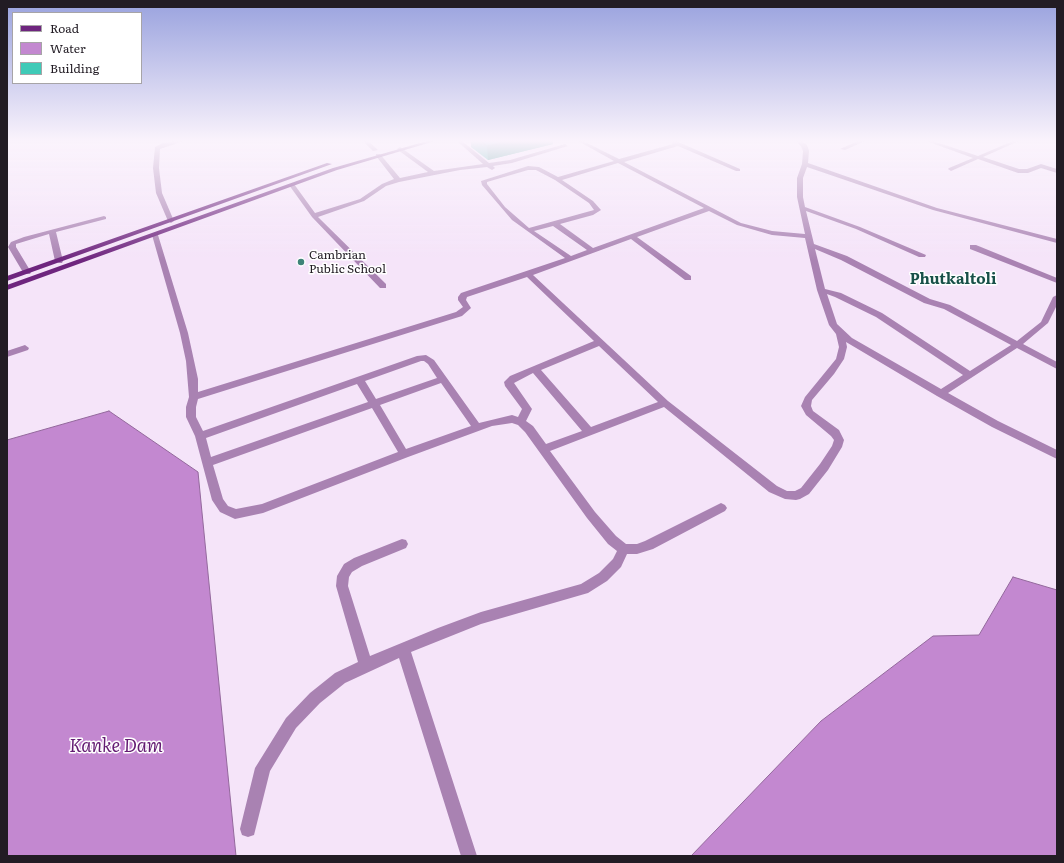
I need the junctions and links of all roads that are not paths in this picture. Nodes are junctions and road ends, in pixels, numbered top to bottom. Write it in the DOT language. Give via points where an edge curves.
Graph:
graph roads {
  1 [pos="158,181"];
  2 [pos="281,181"];
  3 [pos="302,181"];
  4 [pos="395,181"];
  5 [pos="484,181"];
  6 [pos="560,181"];
  7 [pos="656,181"];
  8 [pos="800,181"];
  9 [pos="851,181"];
  10 [pos="292,185"];
  11 [pos="803,208"];
  12 [pos="708,209"];
  13 [pos="314,216"];
  14 [pos="104,218"];
  15 [pos="171,221"];
  16 [pos="554,223"];
  17 [pos="528,230"];
  18 [pos="52,231"];
  19 [pos="155,235"];
  20 [pos="808,236"];
  21 [pos="633,237"];
  22 [pos="1057,240"];
  23 [pos="810,246"];
  24 [pos="973,247"];
  25 [pos="593,251"];
  26 [pos="922,255"];
  27 [pos="571,259"];
  28 [pos="59,261"];
  29 [pos="27,272"];
  30 [pos="528,274"];
  31 [pos="688,278"];
  32 [pos="7,279"];
  33 [pos="1057,281"];
  34 [pos="383,286"];
  35 [pos="7,288"];
  36 [pos="821,290"];
  37 [pos="1057,297"];
  38 [pos="1053,316"];
  39 [pos="840,333"];
  40 [pos="600,342"];
  41 [pos="1018,344"];
  42 [pos="25,348"];
  43 [pos="7,354"];
  44 [pos="1057,366"];
  45 [pos="535,369"];
  46 [pos="970,375"];
  47 [pos="359,379"];
  48 [pos="443,379"];
  49 [pos="940,394"];
  50 [pos="194,397"];
  51 [pos="374,403"];
  52 [pos="665,403"];
  53 [pos="521,422"];
  54 [pos="477,428"];
  55 [pos="589,432"];
  56 [pos="200,436"];
  57 [pos="544,449"];
  58 [pos="404,454"];
  59 [pos="1057,455"];
  60 [pos="207,463"];
  61 [pos="721,508"];
  62 [pos="402,544"];
  63 [pos="624,548"];
  64 [pos="403,650"];
  65 [pos="366,665"];
  66 [pos="248,829"];
  67 [pos="469,856"];
  1 -- 15 [label="street"];
  2 -- 15 [label="main road"];
  3 -- 10 [label="main road"];
  4 -- 13 [label="street" via="379,187 362,200"];
  5 -- 17 [label="street" via="503,208"];
  6 -- 16 [label="street" via="591,202 598,210"];
  7 -- 12 [label="street"];
  8 -- 11 [label="street"];
  9 -- 22 [label="street" via="935,209"];
  10 -- 13 [label="street"];
  10 -- 19 [label="main road"];
  11 -- 20 [label="street"];
  11 -- 26 [label="street"];
  12 -- 20 [label="street" via="754,229"];
  12 -- 21 [label="street"];
  13 -- 34 [label="street"];
  14 -- 18 [label="street"];
  15 -- 28 [label="main road"];
  16 -- 17 [label="street"];
  16 -- 25 [label="street"];
  17 -- 27 [label="street"];
  18 -- 28 [label="street"];
  18 -- 29 [label="street" via="13,243 12,247"];
  19 -- 35 [label="main road"];
  19 -- 50 [label="street" via="184,333"];
  20 -- 23 [label="street"];
  21 -- 25 [label="street"];
  21 -- 31 [label="street"];
  23 -- 36 [label="street"];
  23 -- 41 [label="street" via="862,266 927,301 947,307"];
  24 -- 33 [label="street"];
  25 -- 27 [label="street"];
  27 -- 30 [label="street"];
  28 -- 29 [label="main road"];
  29 -- 32 [label="main road"];
  30 -- 40 [label="street"];
  30 -- 50 [label="street" via="464,295 462,300 467,308 460,314"];
  36 -- 39 [label="street" via="833,325"];
  36 -- 46 [label="street" via="845,298 879,315"];
  37 -- 38 [label="street"];
  38 -- 41 [label="street"];
  39 -- 49 [label="street"];
  39 -- 52 [label="street" via="843,347 840,358 832,372 808,399 806,406 809,413 835,433 839,440 824,467 805,491 796,496 785,495 773,489"];
  40 -- 45 [label="street"];
  40 -- 52 [label="street"];
  41 -- 44 [label="street"];
  41 -- 46 [label="street"];
  42 -- 43 [label="street"];
  45 -- 53 [label="street" via="509,382 527,409"];
  45 -- 55 [label="street"];
  46 -- 49 [label="street"];
  47 -- 48 [label="street" via="426,358"];
  47 -- 51 [label="street"];
  47 -- 56 [label="street"];
  48 -- 51 [label="street"];
  48 -- 54 [label="street"];
  49 -- 59 [label="street"];
  50 -- 56 [label="street" via="191,417"];
  51 -- 58 [label="street"];
  51 -- 60 [label="street"];
  52 -- 55 [label="street"];
  53 -- 54 [label="street" via="503,420"];
  53 -- 57 [label="street"];
  54 -- 58 [label="street"];
  55 -- 57 [label="street"];
  56 -- 60 [label="street"];
  57 -- 63 [label="street" via="591,516 612,540"];
  58 -- 60 [label="street" via="263,508 235,514 224,509 218,500"];
  61 -- 63 [label="street" via="649,545 637,549"];
  62 -- 65 [label="street" via="358,562 348,568 343,576 342,586"];
  63 -- 64 [label="street" via="617,563 603,577 584,589 481,618"];
  64 -- 65 [label="street"];
  64 -- 67 [label="street"];
  65 -- 66 [label="street" via="340,678 291,723 263,768"];
}
